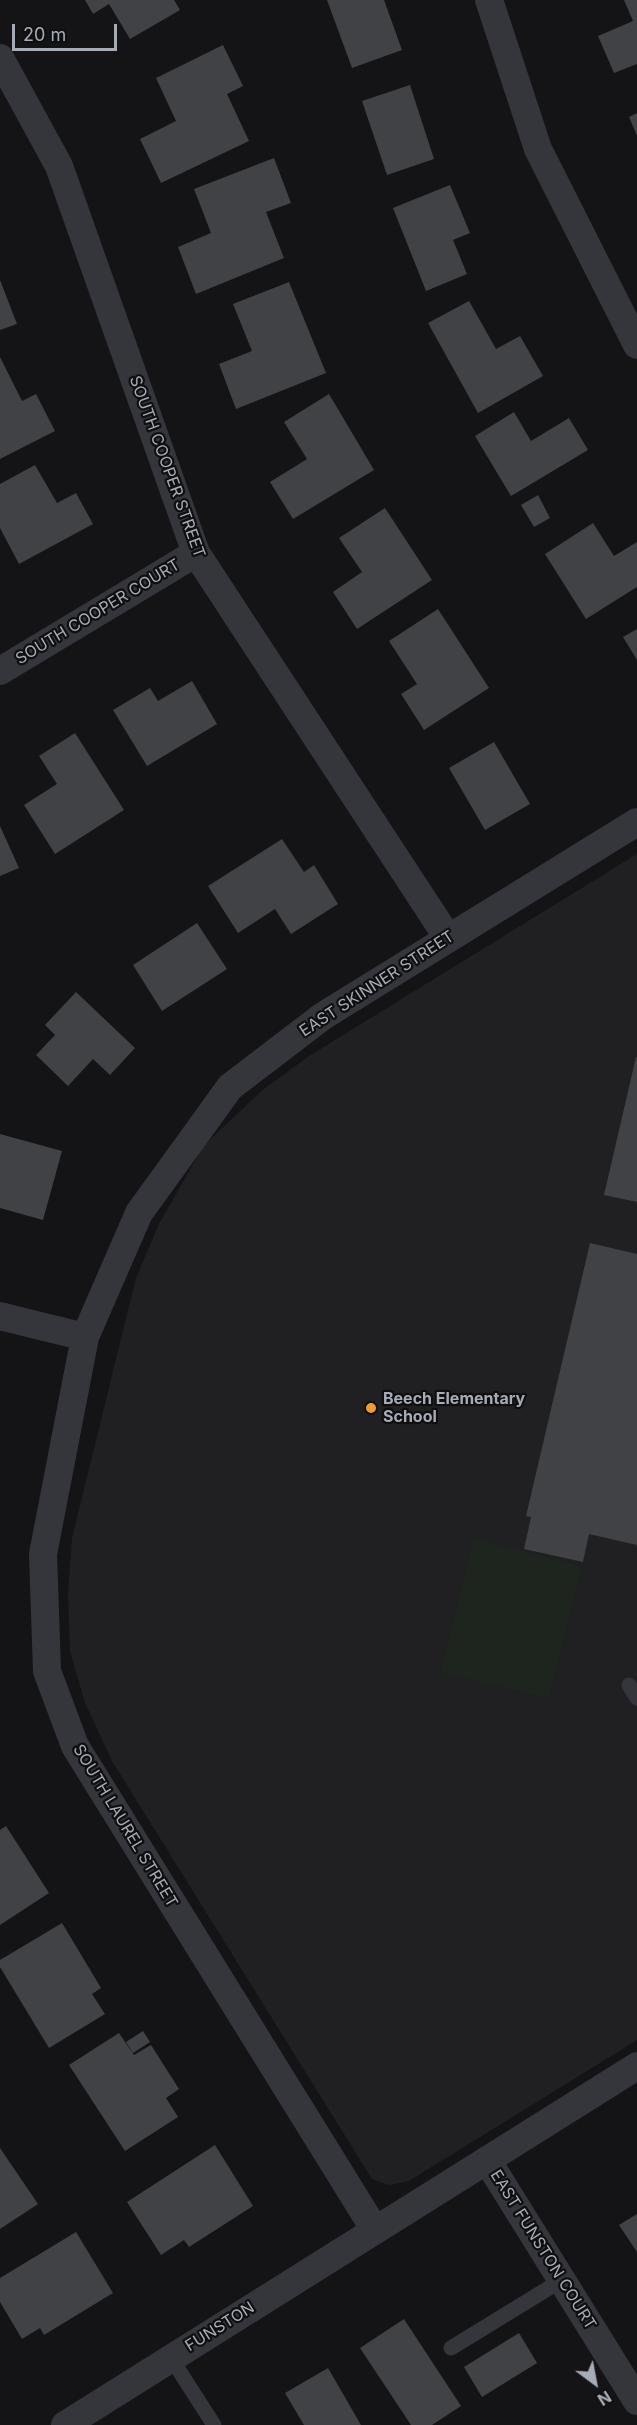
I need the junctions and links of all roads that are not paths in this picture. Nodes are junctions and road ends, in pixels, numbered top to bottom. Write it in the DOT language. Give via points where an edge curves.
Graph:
graph roads {
  1 [pos="489,0"];
  2 [pos="0,58"];
  3 [pos="637,345"];
  4 [pos="196,553"];
  5 [pos="0,671"];
  6 [pos="637,822"];
  7 [pos="448,938"];
  8 [pos="0,1316"];
  9 [pos="85,1337"];
  10 [pos="637,2066"];
  11 [pos="487,2160"];
  12 [pos="375,2230"];
  13 [pos="562,2280"];
  14 [pos="451,2348"];
  15 [pos="171,2358"];
  16 [pos="637,2401"];
  17 [pos="65,2425"];
  18 [pos="214,2425"];
  1 -- 3 [label="street" via="538,149"];
  2 -- 4 [label="street, SOUTH COOPER STREET" via="59,166"];
  4 -- 5 [label="street, SOUTH COOPER COURT"];
  4 -- 7 [label="street, SOUTH COOPER STREET"];
  6 -- 7 [label="street, EAST SKINNER STREET"];
  7 -- 9 [label="street, EAST SKINNER STREET" via="323,1016 230,1087 140,1213"];
  8 -- 9 [label="street"];
  9 -- 12 [label="street, SOUTH LAUREL STREET" via="44,1554 47,1671 75,1746"];
  10 -- 11 [label="street"];
  11 -- 12 [label="street, FUNSTON"];
  11 -- 13 [label="street, EAST FUNSTON COURT"];
  12 -- 15 [label="street, FUNSTON"];
  13 -- 14 [label="lane"];
  13 -- 16 [label="street, EAST FUNSTON COURT"];
  15 -- 17 [label="street, FUNSTON"];
  15 -- 18 [label="lane"];
}
